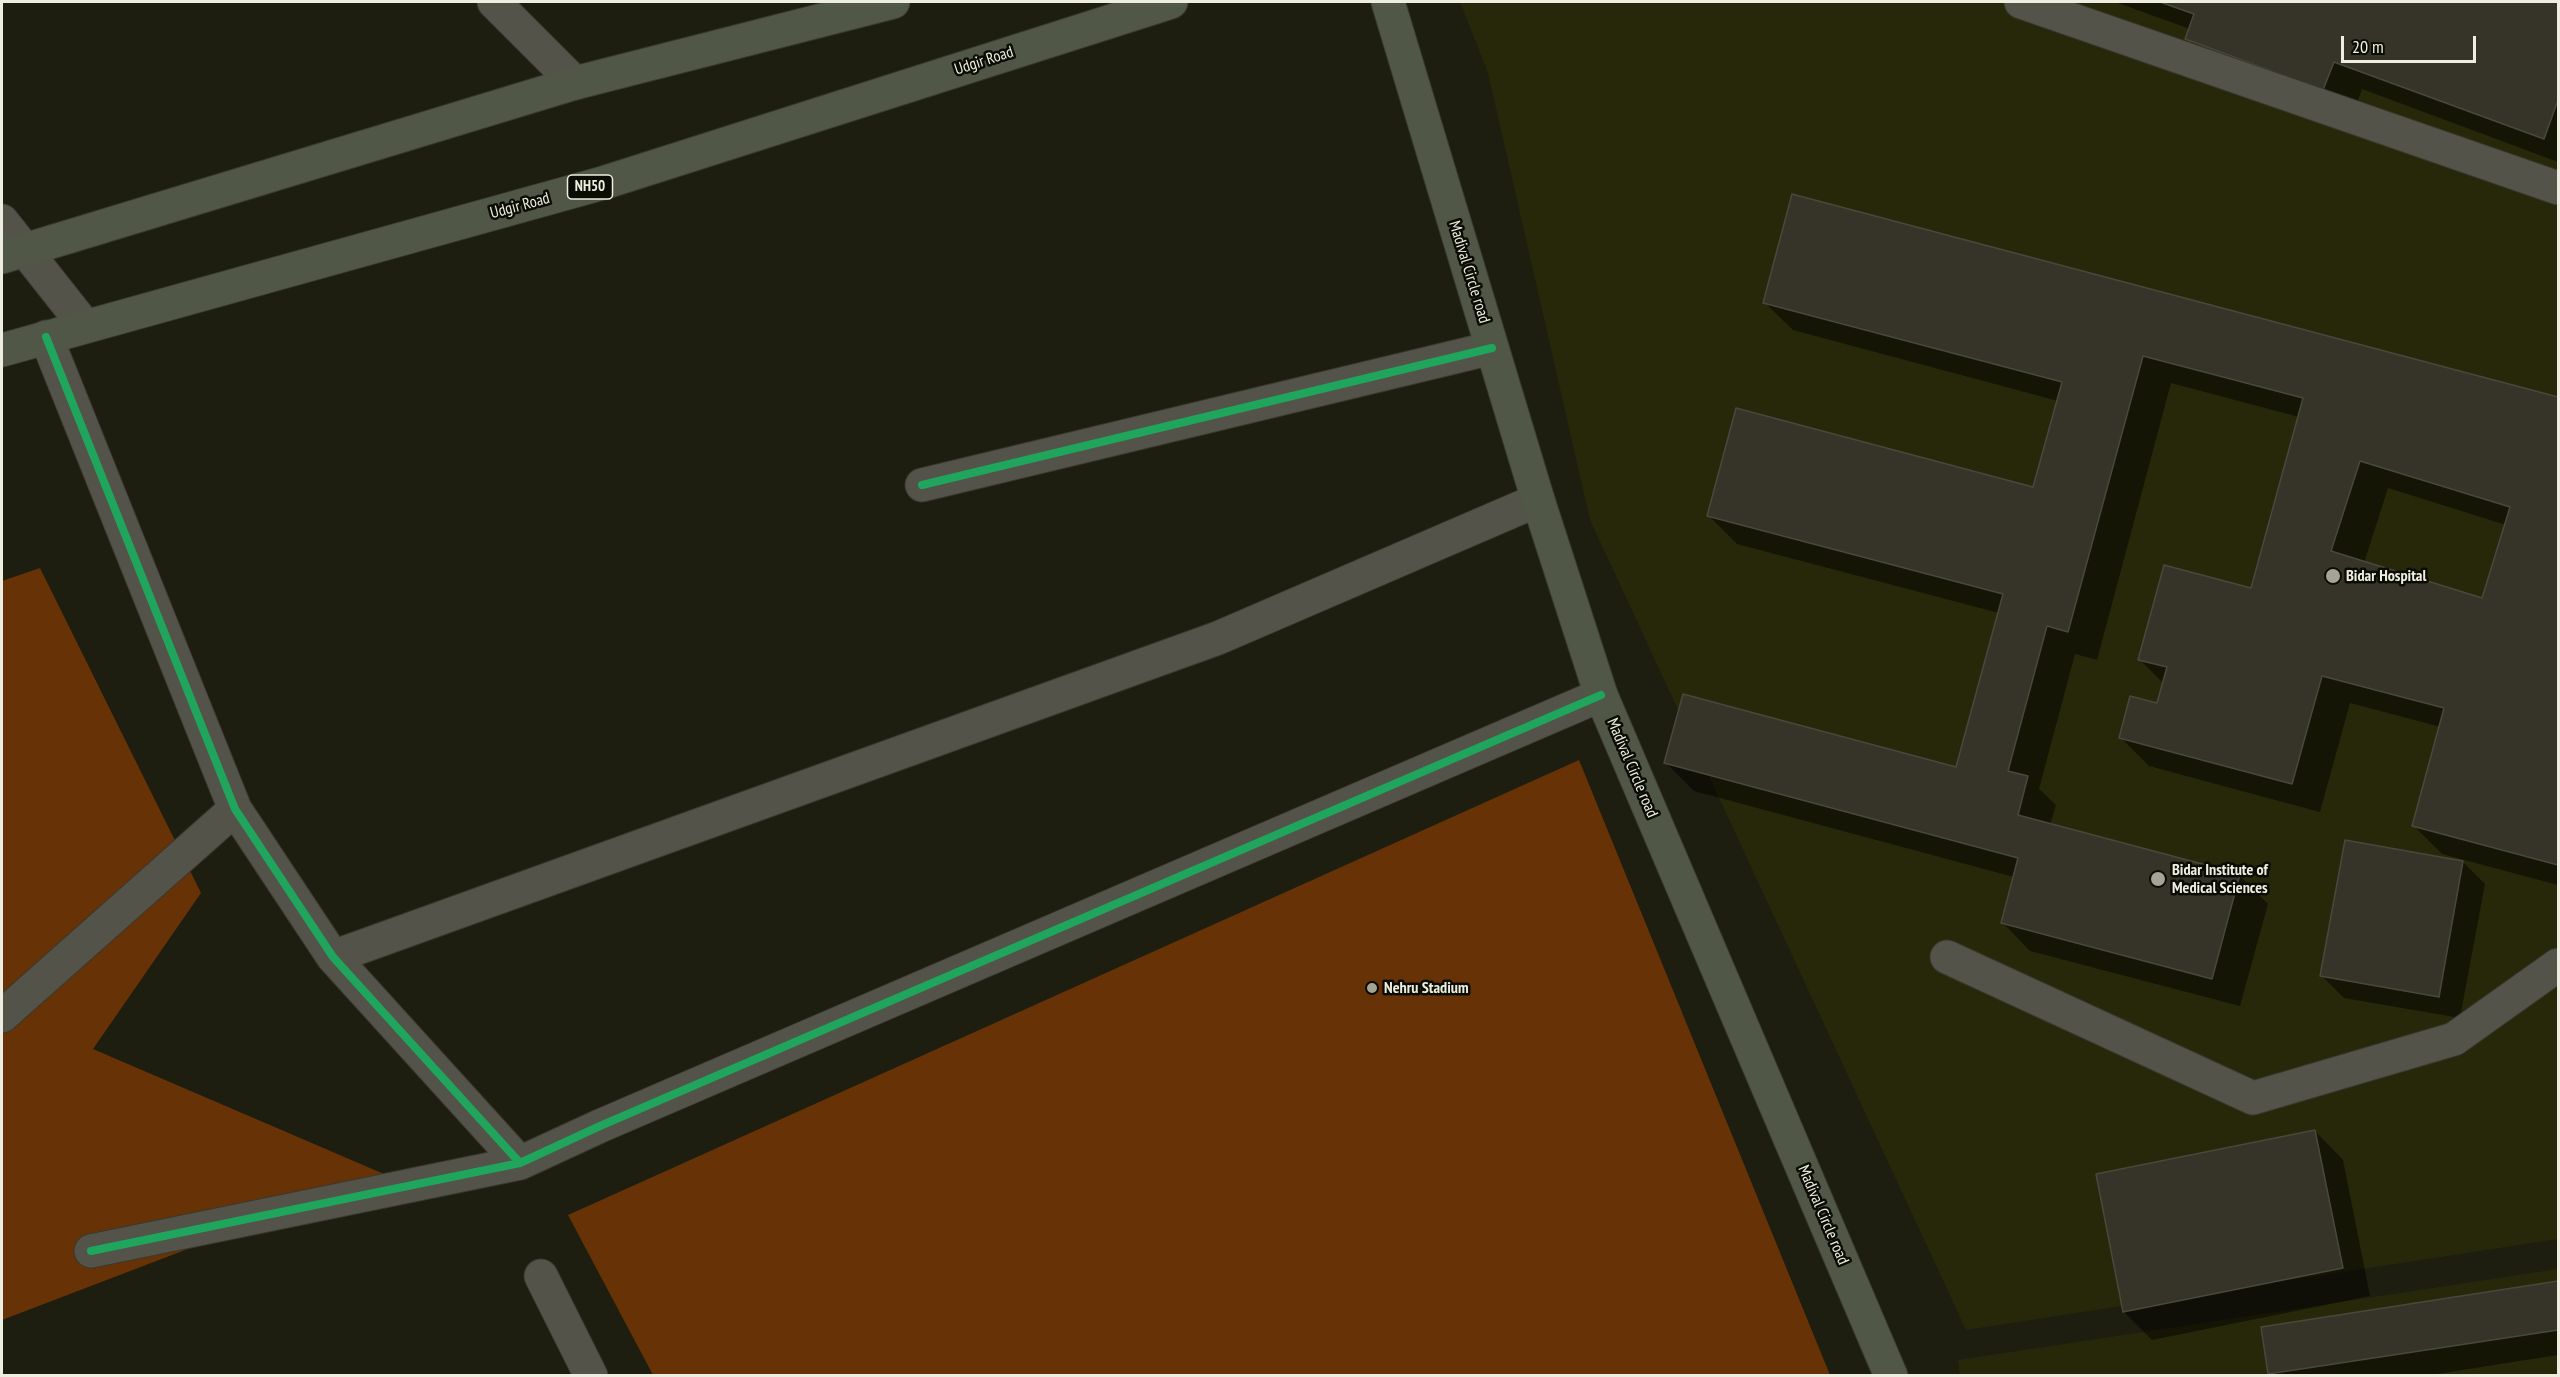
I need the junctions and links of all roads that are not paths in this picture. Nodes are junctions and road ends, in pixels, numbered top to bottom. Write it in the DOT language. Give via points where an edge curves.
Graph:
graph roads {
  1 [pos="494,2"];
  2 [pos="893,2"];
  3 [pos="1171,2"];
  4 [pos="1388,2"];
  5 [pos="2021,2"];
  6 [pos="575,83"];
  7 [pos="2559,188"];
  8 [pos="2,221"];
  9 [pos="13,253"];
  10 [pos="85,326"];
  11 [pos="46,337"];
  12 [pos="1492,348"];
  13 [pos="2,350"];
  14 [pos="922,485"];
  15 [pos="1538,500"];
  16 [pos="1601,695"];
  17 [pos="235,809"];
  18 [pos="333,957"];
  19 [pos="1947,957"];
  20 [pos="2559,965"];
  21 [pos="2,1016"];
  22 [pos="520,1162"];
  23 [pos="91,1251"];
  24 [pos="541,1276"];
  25 [pos="591,1376"];
  26 [pos="1891,1376"];
  1 -- 6 [label="street"];
  2 -- 6 [label="highway"];
  3 -- 10 [label="highway, Udgir Road / NH50" via="603,183"];
  4 -- 12 [label="highway, Madival Circle road"];
  5 -- 7 [label="street"];
  6 -- 9 [label="highway"];
  8 -- 9 [label="street"];
  9 -- 10 [label="street"];
  10 -- 11 [label="highway, Udgir Road / NH50"];
  11 -- 13 [label="highway, Udgir Road / NH50"];
  11 -- 17 [label="street"];
  12 -- 14 [label="street"];
  12 -- 15 [label="highway, Madival Circle road"];
  15 -- 16 [label="highway, Madival Circle road"];
  15 -- 18 [label="street" via="1218,638"];
  16 -- 22 [label="street"];
  16 -- 26 [label="highway, Madival Circle road"];
  17 -- 18 [label="street"];
  17 -- 21 [label="street"];
  18 -- 22 [label="street"];
  19 -- 20 [label="street" via="2253,1098 2454,1039"];
  22 -- 23 [label="street"];
  24 -- 25 [label="street"];
}
